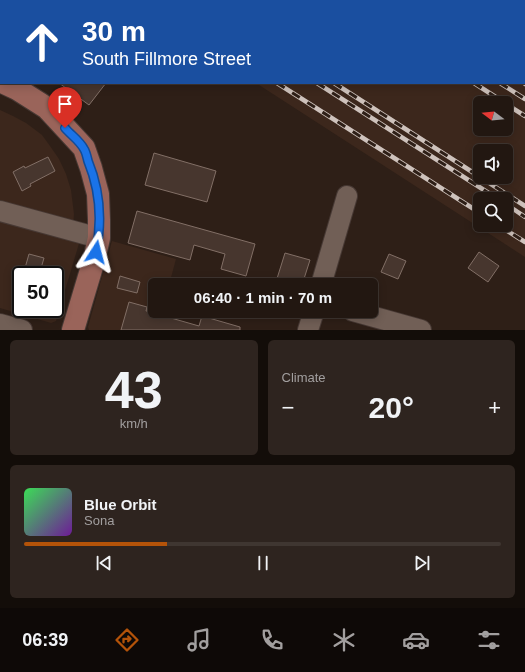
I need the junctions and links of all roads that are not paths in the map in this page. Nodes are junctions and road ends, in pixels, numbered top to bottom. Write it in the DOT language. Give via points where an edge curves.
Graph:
graph roads {
  1 [pos="6,84"];
  2 [pos="347,196"];
  3 [pos="0,211"];
  4 [pos="98,238"];
  5 [pos="323,278"];
  6 [pos="312,318"];
  7 [pos="378,318"];
  8 [pos="0,324"];
  9 [pos="22,330"];
  10 [pos="73,330"];
  11 [pos="308,330"];
  12 [pos="421,330"];
  1 -- 4 [label="main road" via="47,108 84,148 98,194"];
  2 -- 5 [label="street"];
  3 -- 4 [label="street"];
  4 -- 10 [label="main road"];
  6 -- 11 [label="street"];
  7 -- 12 [label="street"];
  8 -- 9 [label="street"];
}
